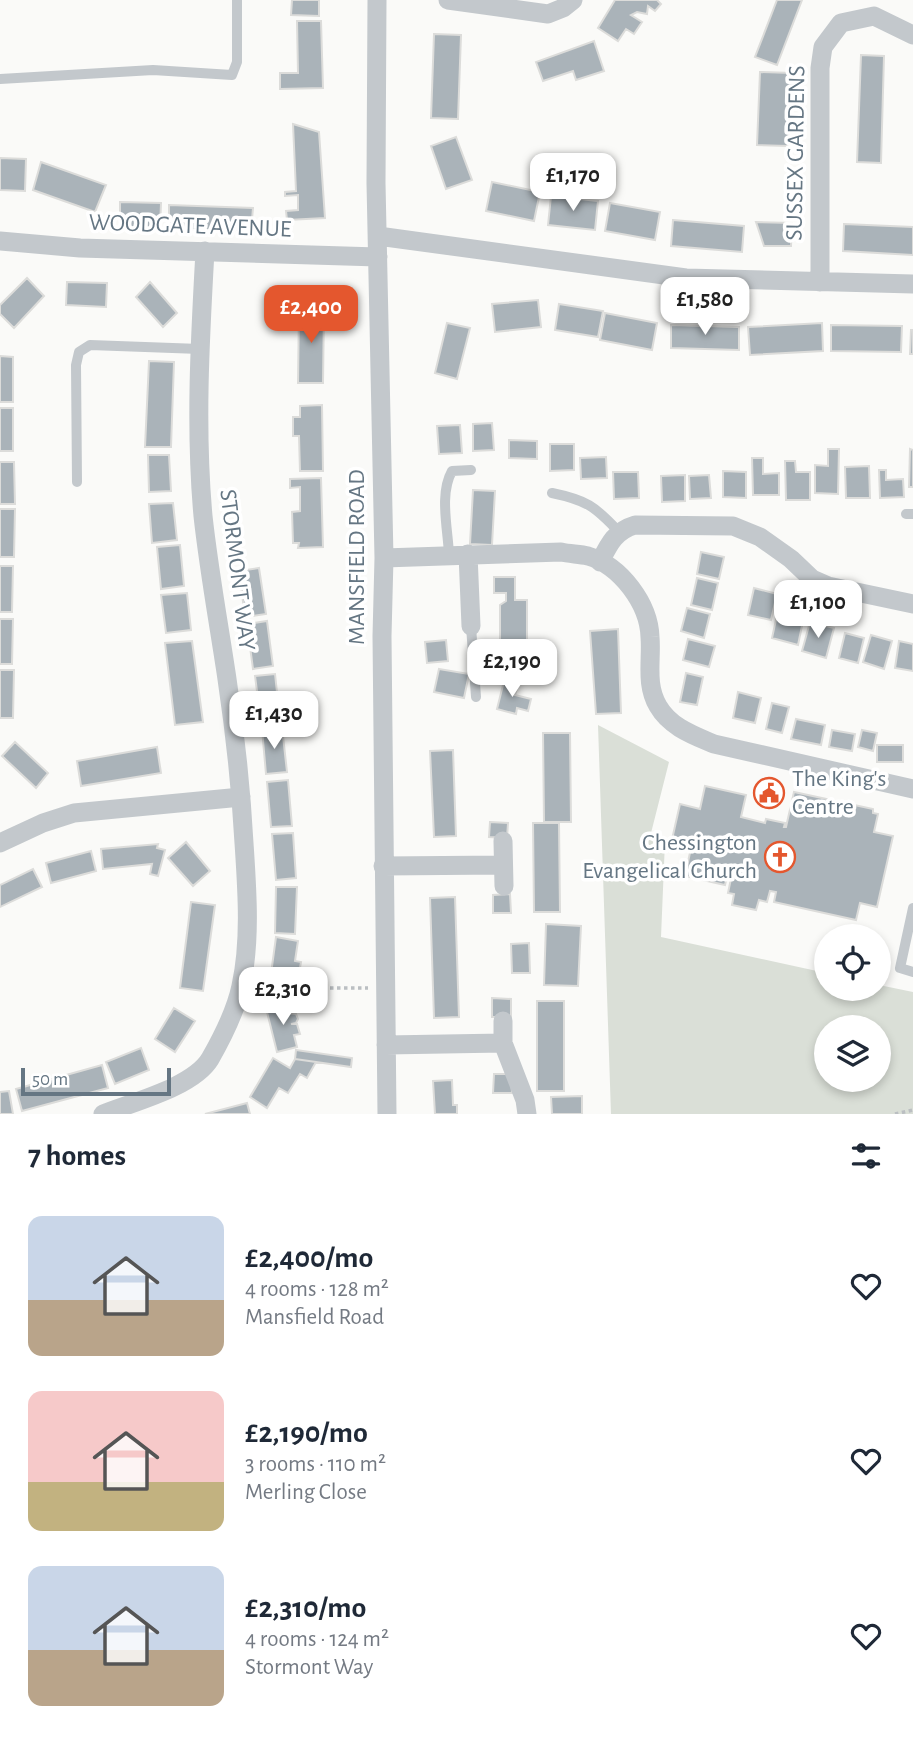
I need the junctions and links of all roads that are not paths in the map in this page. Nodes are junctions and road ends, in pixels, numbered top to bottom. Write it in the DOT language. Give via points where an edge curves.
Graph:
graph roads {
  1 [pos="237,0"];
  2 [pos="377,0"];
  3 [pos="448,0"];
  4 [pos="573,0"];
  5 [pos="913,35"];
  6 [pos="0,79"];
  7 [pos="378,236"];
  8 [pos="0,241"];
  9 [pos="205,251"];
  10 [pos="378,257"];
  11 [pos="820,282"];
  12 [pos="913,284"];
  13 [pos="200,349"];
  14 [pos="471,470"];
  15 [pos="77,482"];
  16 [pos="551,493"];
  17 [pos="619,531"];
  18 [pos="458,555"];
  19 [pos="384,558"];
  20 [pos="600,562"];
  21 [pos="913,604"];
  22 [pos="471,626"];
  23 [pos="476,697"];
  24 [pos="913,789"];
  25 [pos="241,797"];
  26 [pos="503,841"];
  27 [pos="0,843"];
  28 [pos="503,865"];
  29 [pos="383,866"];
  30 [pos="504,886"];
  31 [pos="913,908"];
  32 [pos="913,972"];
  33 [pos="503,1021"];
  34 [pos="503,1043"];
  35 [pos="386,1045"];
  36 [pos="103,1114"];
  37 [pos="387,1114"];
  38 [pos="527,1114"];
  1 -- 6 [label="lane" via="237,62 232,75 153,70"];
  2 -- 7 [label="street, MANSFIELD ROAD"];
  3 -- 4 [label="street" via="548,14"];
  5 -- 11 [label="street, SUSSEX GARDENS" via="874,16 841,23 823,47"];
  7 -- 10 [label="street, MANSFIELD ROAD"];
  7 -- 11 [label="street" via="686,278"];
  8 -- 9 [label="street, WOODGATE AVENUE"];
  9 -- 10 [label="street, WOODGATE AVENUE"];
  9 -- 13 [label="street, STORMONT WAY"];
  10 -- 19 [label="street, MANSFIELD ROAD"];
  11 -- 12 [label="street"];
  13 -- 15 [label="lane" via="90,345 79,352"];
  13 -- 25 [label="street, STORMONT WAY" via="203,517"];
  14 -- 18 [label="lane" via="453,471 447,480 446,499"];
  16 -- 17 [label="lane" via="579,499 600,511"];
  17 -- 20 [label="street"];
  17 -- 21 [label="street" via="635,525 733,526 760,537 812,579 828,586"];
  18 -- 19 [label="street"];
  18 -- 20 [label="street" via="561,552"];
  18 -- 22 [label="street"];
  19 -- 29 [label="street, MANSFIELD ROAD"];
  20 -- 24 [label="street" via="639,600 650,636 651,691 667,718 684,731 714,744"];
  22 -- 23 [label="lane"];
  25 -- 27 [label="street" via="74,813"];
  25 -- 36 [label="street, STORMONT WAY" via="247,889 245,952 241,987 227,1024 209,1061 189,1079"];
  26 -- 28 [label="street"];
  28 -- 29 [label="street"];
  28 -- 30 [label="street"];
  29 -- 35 [label="street, MANSFIELD ROAD"];
  31 -- 32 [label="lane" via="900,968"];
  33 -- 34 [label="street"];
  34 -- 35 [label="street"];
  34 -- 38 [label="street"];
  35 -- 37 [label="street, MANSFIELD ROAD"];
}
